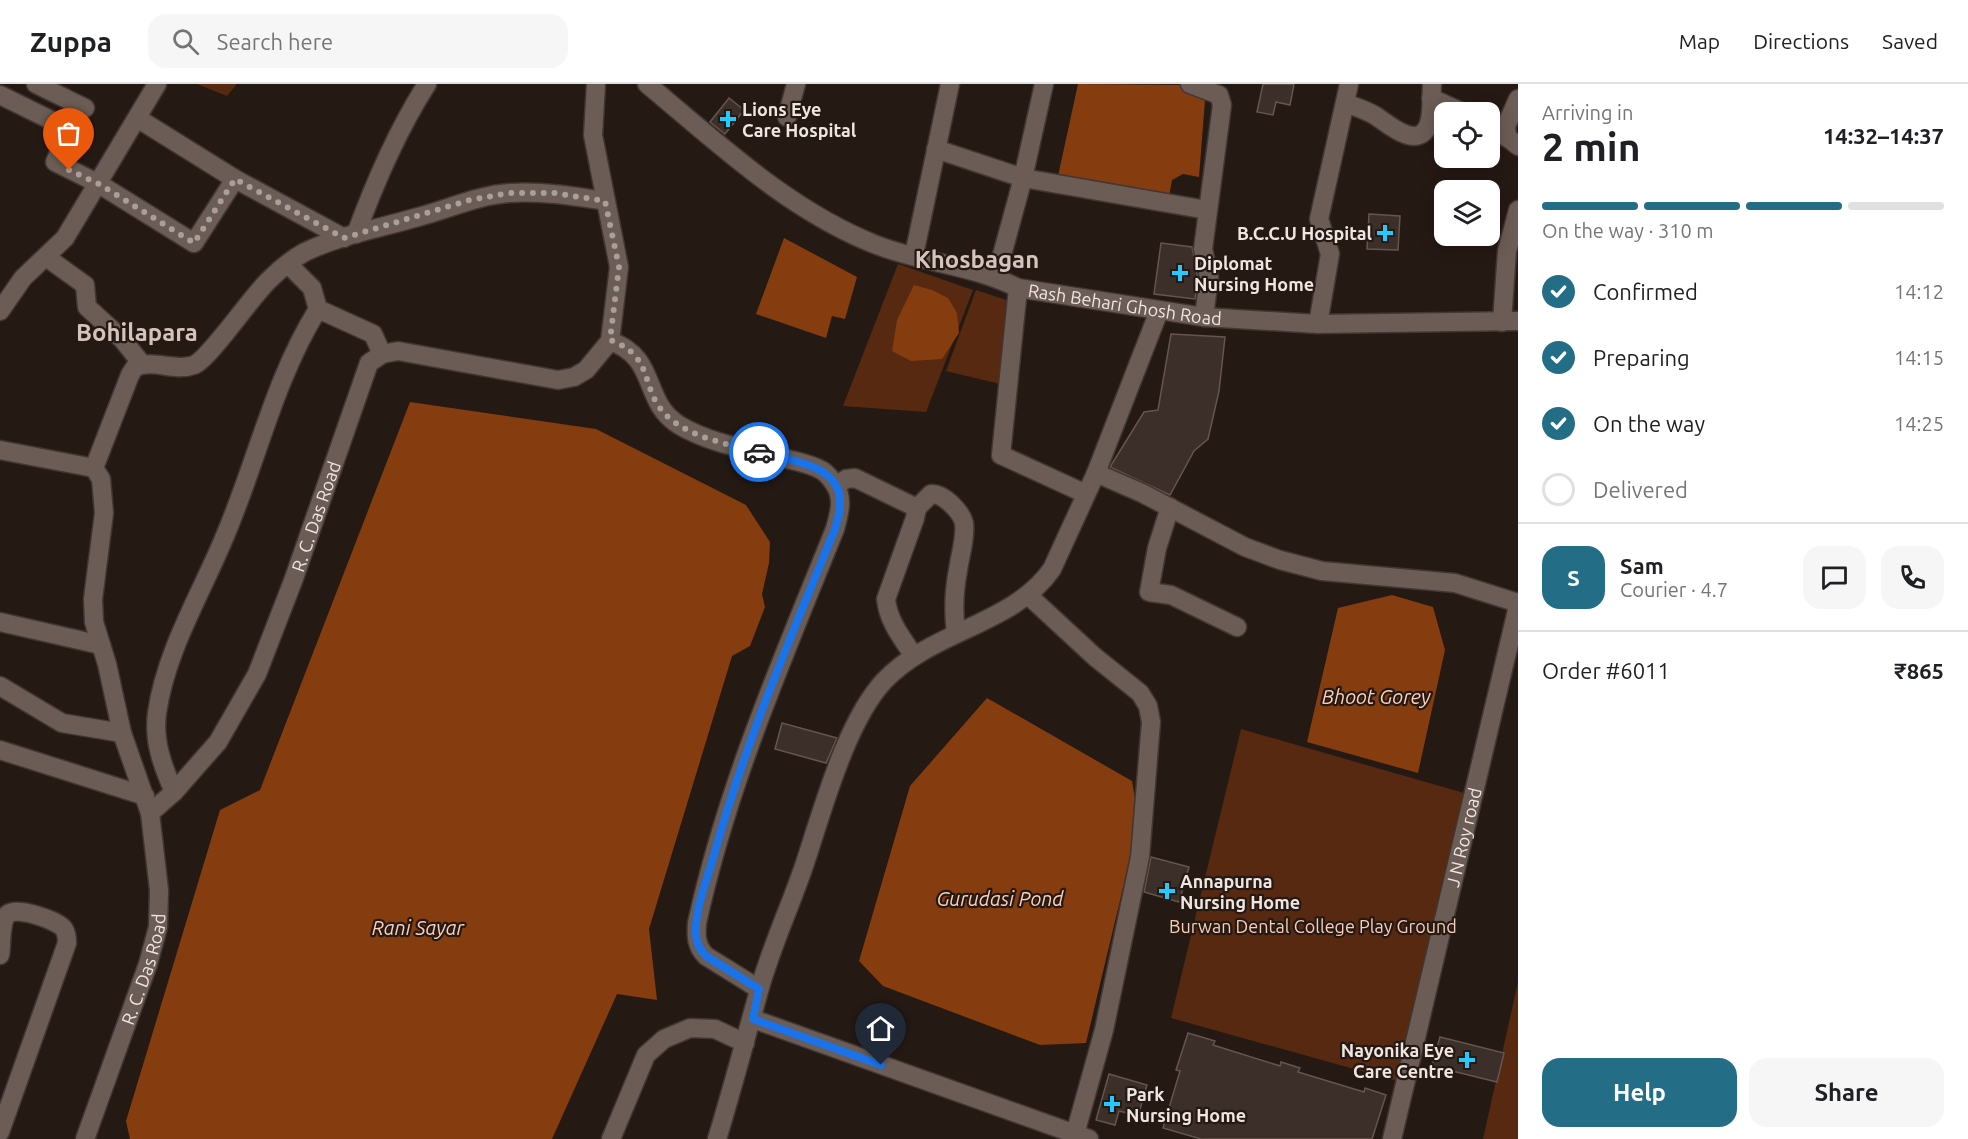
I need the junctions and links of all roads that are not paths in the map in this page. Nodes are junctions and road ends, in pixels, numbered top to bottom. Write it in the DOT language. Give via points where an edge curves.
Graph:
graph roads {
  1 [pos="36,84"];
  2 [pos="157,84"];
  3 [pos="427,84"];
  4 [pos="596,84"];
  5 [pos="647,84"];
  6 [pos="796,84"];
  7 [pos="950,84"];
  8 [pos="1044,84"];
  9 [pos="1191,84"];
  10 [pos="1349,84"];
  11 [pos="1432,91"];
  12 [pos="0,94"];
  13 [pos="1518,99"];
  14 [pos="1448,102"];
  15 [pos="1345,103"];
  16 [pos="85,108"];
  17 [pos="787,117"];
  18 [pos="137,118"];
  19 [pos="1500,132"];
  20 [pos="1512,142"];
  21 [pos="936,148"];
  22 [pos="1023,178"];
  23 [pos="235,179"];
  24 [pos="99,184"];
  25 [pos="605,201"];
  26 [pos="1207,210"];
  27 [pos="1518,210"];
  28 [pos="350,236"];
  29 [pos="914,255"];
  30 [pos="46,257"];
  31 [pos="288,264"];
  32 [pos="996,277"];
  33 [pos="1018,288"];
  34 [pos="318,309"];
  35 [pos="0,311"];
  36 [pos="1159,311"];
  37 [pos="1203,317"];
  38 [pos="1510,322"];
  39 [pos="1318,324"];
  40 [pos="610,340"];
  41 [pos="382,354"];
  42 [pos="142,364"];
  43 [pos="0,450"];
  44 [pos="94,468"];
  45 [pos="1096,473"];
  46 [pos="836,486"];
  47 [pos="1086,494"];
  48 [pos="1170,507"];
  49 [pos="917,508"];
  50 [pos="1029,596"];
  51 [pos="1518,604"];
  52 [pos="0,622"];
  53 [pos="1237,627"];
  54 [pos="956,632"];
  55 [pos="101,645"];
  56 [pos="914,656"];
  57 [pos="0,686"];
  58 [pos="122,733"];
  59 [pos="0,750"];
  60 [pos="174,792"];
  61 [pos="147,804"];
  62 [pos="0,955"];
  63 [pos="759,989"];
  64 [pos="753,1019"];
  65 [pos="745,1043"];
  66 [pos="0,1132"];
  67 [pos="1082,1137"];
  68 [pos="85,1139"];
  69 [pos="611,1139"];
  70 [pos="717,1139"];
  71 [pos="1392,1139"];
  1 -- 16 [label="street"];
  2 -- 18 [label="street"];
  3 -- 28 [label="street"];
  4 -- 25 [label="street" via="593,135"];
  5 -- 29 [label="street, Rash Behari Ghosh Road" via="772,187 816,216 875,245"];
  6 -- 17 [label="street"];
  7 -- 21 [label="street"];
  8 -- 22 [label="street"];
  9 -- 26 [label="street" via="1219,95 1222,105"];
  10 -- 15 [label="street"];
  11 -- 14 [label="street"];
  11 -- 15 [label="street" via="1430,124 1417,135 1404,134 1362,108"];
  12 -- 24 [label="street" via="69,129 55,162"];
  13 -- 20 [label="street" via="1506,126"];
  15 -- 39 [label="street" via="1319,219 1330,254"];
  18 -- 23 [label="street"];
  18 -- 24 [label="street"];
  19 -- 20 [label="street"];
  21 -- 22 [label="street"];
  21 -- 29 [label="street"];
  22 -- 26 [label="street"];
  22 -- 32 [label="street"];
  23 -- 24 [label="street" via="194,243"];
  23 -- 28 [label="street"];
  24 -- 30 [label="street" via="65,238"];
  25 -- 28 [label="street" via="554,193 509,193 470,200"];
  25 -- 40 [label="street" via="619,267"];
  26 -- 37 [label="street" via="1203,256 1209,277"];
  27 -- 38 [label="street" via="1507,251"];
  28 -- 31 [label="street" via="305,252"];
  29 -- 32 [label="street, Rash Behari Ghosh Road"];
  30 -- 35 [label="street" via="23,278"];
  30 -- 42 [label="street" via="85,285 87,307"];
  31 -- 34 [label="street" via="312,288"];
  31 -- 42 [label="street" via="236,316 203,359 179,367"];
  32 -- 33 [label="street, Rash Behari Ghosh Road"];
  33 -- 36 [label="street, Rash Behari Ghosh Road"];
  33 -- 47 [label="street" via="1001,454"];
  34 -- 41 [label="street" via="373,334"];
  34 -- 60 [label="street" via="297,342 278,386 227,532 201,586 163,688 156,715 160,761"];
  36 -- 37 [label="street, Rash Behari Ghosh Road"];
  36 -- 45 [label="street"];
  37 -- 39 [label="street, Rash Behari Ghosh Road"];
  38 -- 39 [label="street, Rash Behari Ghosh Road"];
  40 -- 41 [label="street" via="586,370 558,380 398,351"];
  40 -- 46 [label="street" via="637,356 665,414 680,425 709,438 806,464 825,472"];
  41 -- 60 [label="street, R. C. Das Road" via="369,363 361,380 257,674 218,741"];
  42 -- 44 [label="street" via="130,375"];
  43 -- 44 [label="street"];
  44 -- 55 [label="street" via="104,493 93,599"];
  45 -- 47 [label="street"];
  45 -- 48 [label="street"];
  46 -- 49 [label="street" via="855,478"];
  46 -- 63 [label="street" via="841,504 835,529 757,724 721,828 697,923 700,950"];
  47 -- 50 [label="street" via="1052,569"];
  48 -- 51 [label="street" via="1245,547 1280,560 1322,571 1455,583"];
  48 -- 53 [label="street" via="1149,592 1171,595"];
  49 -- 54 [label="street" via="935,493 962,518 964,537 954,601"];
  49 -- 56 [label="street" via="886,599 887,612"];
  50 -- 54 [label="street"];
  50 -- 67 [label="street" via="1140,693 1151,722 1140,857"];
  51 -- 71 [label="street, J N Roy road"];
  52 -- 55 [label="street"];
  54 -- 56 [label="street"];
  55 -- 58 [label="street"];
  56 -- 63 [label="street" via="878,689 847,743"];
  57 -- 58 [label="street" via="62,723"];
  58 -- 61 [label="street"];
  59 -- 61 [label="street"];
  60 -- 61 [label="street, R. C. Das Road"];
  61 -- 68 [label="street, R. C. Das Road" via="159,890 158,927"];
  62 -- 66 [label="street" via="5,920 13,911 56,923 66,934 67,943"];
  63 -- 64 [label="street"];
  64 -- 65 [label="street"];
  64 -- 67 [label="street"];
  65 -- 69 [label="street" via="715,1029 690,1028 664,1039 646,1055"];
  65 -- 70 [label="street"];
}
